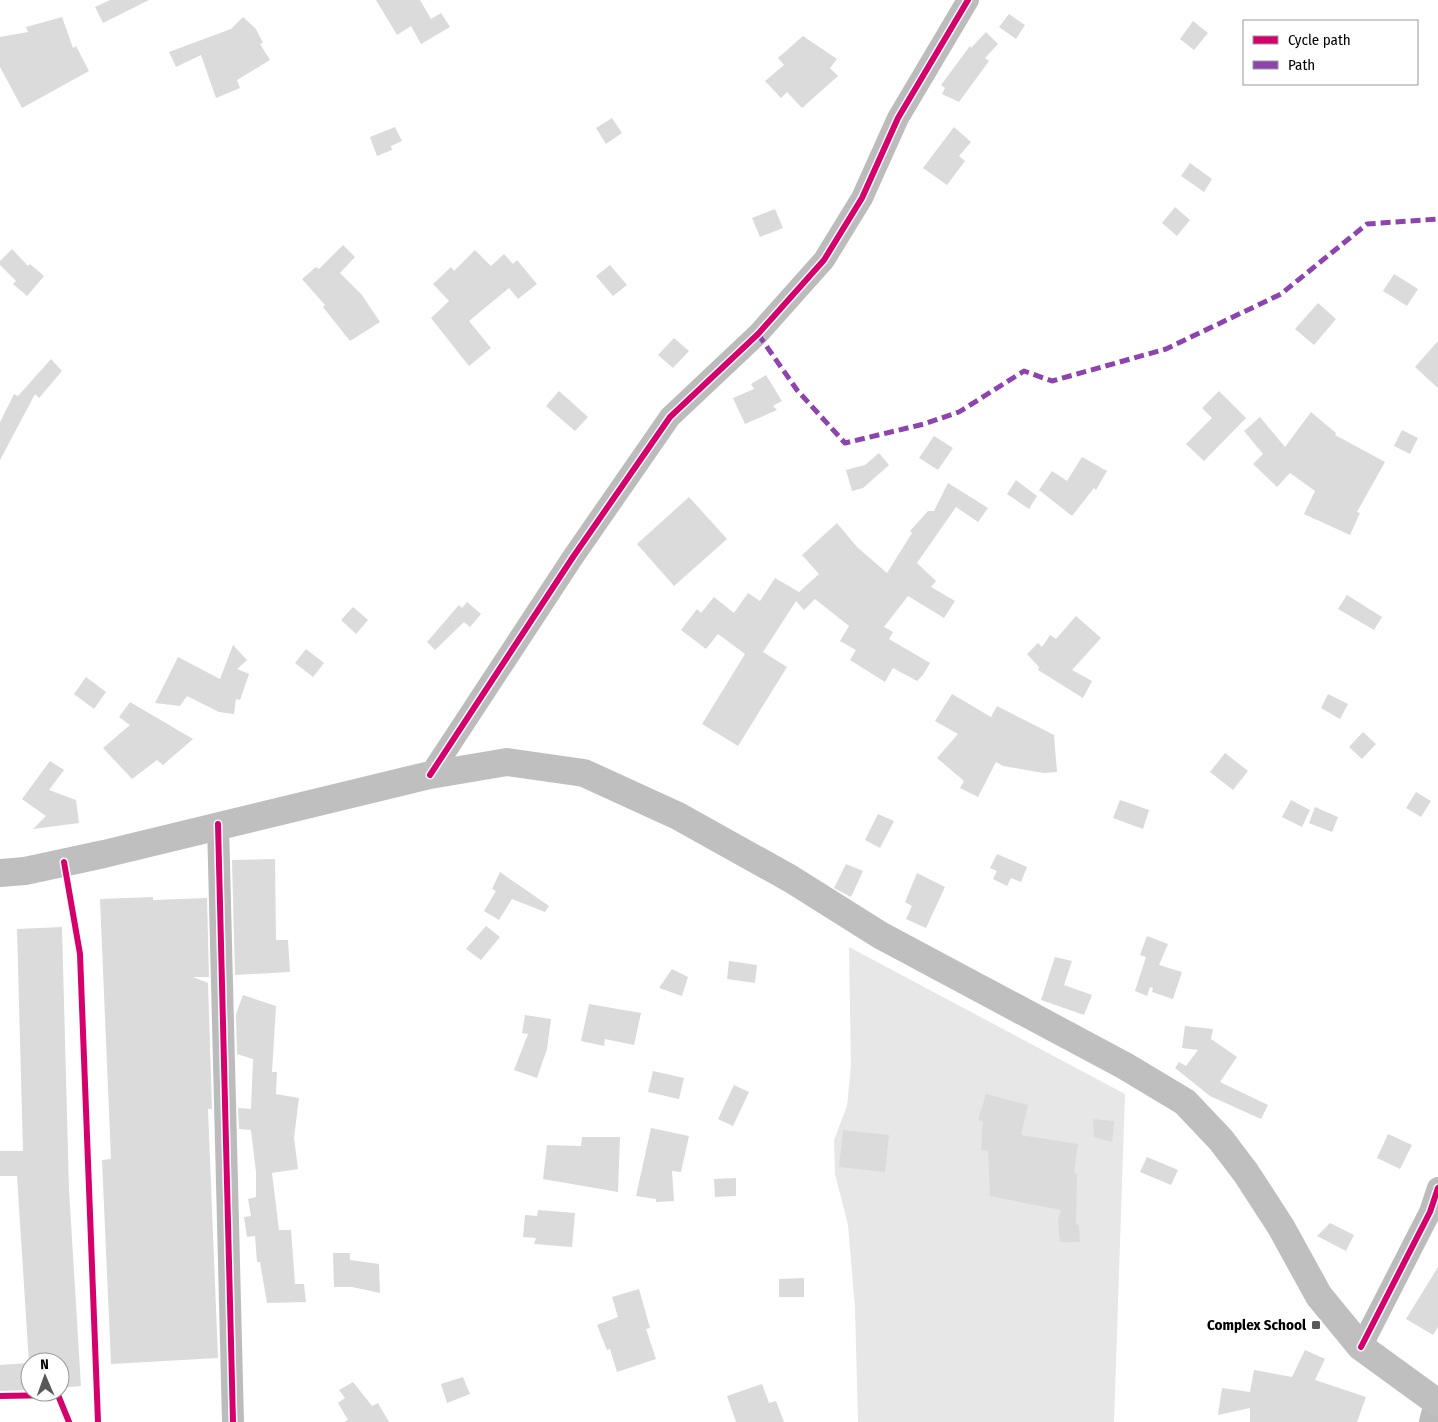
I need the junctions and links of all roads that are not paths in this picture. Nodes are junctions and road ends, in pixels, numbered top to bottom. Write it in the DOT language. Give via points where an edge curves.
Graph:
graph roads {
  1 [pos="968,0"];
  2 [pos="430,775"];
  3 [pos="218,824"];
  4 [pos="0,872"];
  5 [pos="1438,1188"];
  6 [pos="1432,1223"];
  7 [pos="1361,1347"];
  8 [pos="1434,1409"];
  9 [pos="233,1422"];
  1 -- 2 [label="street" via="898,118 862,198 824,260 758,334 670,417 573,557"];
  2 -- 3 [label="main road"];
  2 -- 7 [label="main road" via="507,762 584,773 678,816 791,879 880,934 1125,1066 1184,1102 1221,1140 1246,1173 1281,1227 1319,1296"];
  3 -- 4 [label="main road" via="104,854 25,871"];
  3 -- 9 [label="street"];
  5 -- 6 [label="street"];
  6 -- 7 [label="street"];
  7 -- 8 [label="main road"];
}
